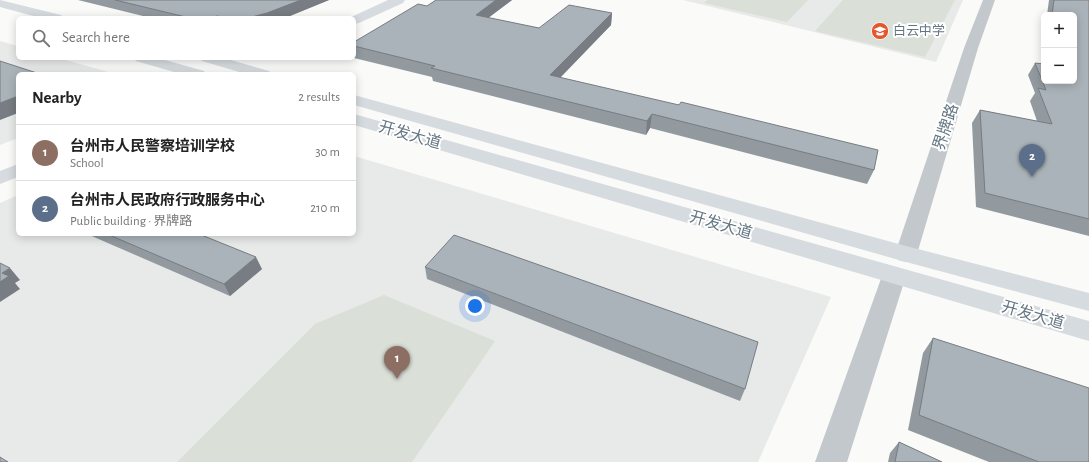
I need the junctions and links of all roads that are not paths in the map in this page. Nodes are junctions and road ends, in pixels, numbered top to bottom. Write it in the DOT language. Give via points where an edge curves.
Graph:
graph roads {
  1 [pos="381,0"];
  2 [pos="399,0"];
  3 [pos="989,0"];
  4 [pos="0,3"];
  5 [pos="49,16"];
  6 [pos="345,16"];
  7 [pos="356,19"];
  8 [pos="148,60"];
  9 [pos="214,60"];
  10 [pos="238,66"];
  11 [pos="262,67"];
  12 [pos="191,72"];
  13 [pos="217,72"];
  14 [pos="356,101"];
  15 [pos="356,120"];
  16 [pos="16,157"];
  17 [pos="0,163"];
  18 [pos="16,171"];
  19 [pos="0,178"];
  20 [pos="900,265"];
  21 [pos="1089,302"];
  22 [pos="1089,331"];
  23 [pos="831,462"];
  1 -- 6 [label="main road"];
  2 -- 7 [label="main road"];
  3 -- 20 [label="street, 界牌路"];
  4 -- 5 [label="main road"];
  8 -- 12 [label="main road"];
  9 -- 10 [label="main road"];
  10 -- 11 [label="main road"];
  10 -- 13 [label="main road"];
  14 -- 20 [label="main road, 开发大道"];
  15 -- 20 [label="main road, 开发大道"];
  16 -- 17 [label="main road"];
  18 -- 19 [label="main road"];
  20 -- 21 [label="main road, 开发大道"];
  20 -- 22 [label="main road, 开发大道"];
  20 -- 23 [label="street, 界牌路"];
}
